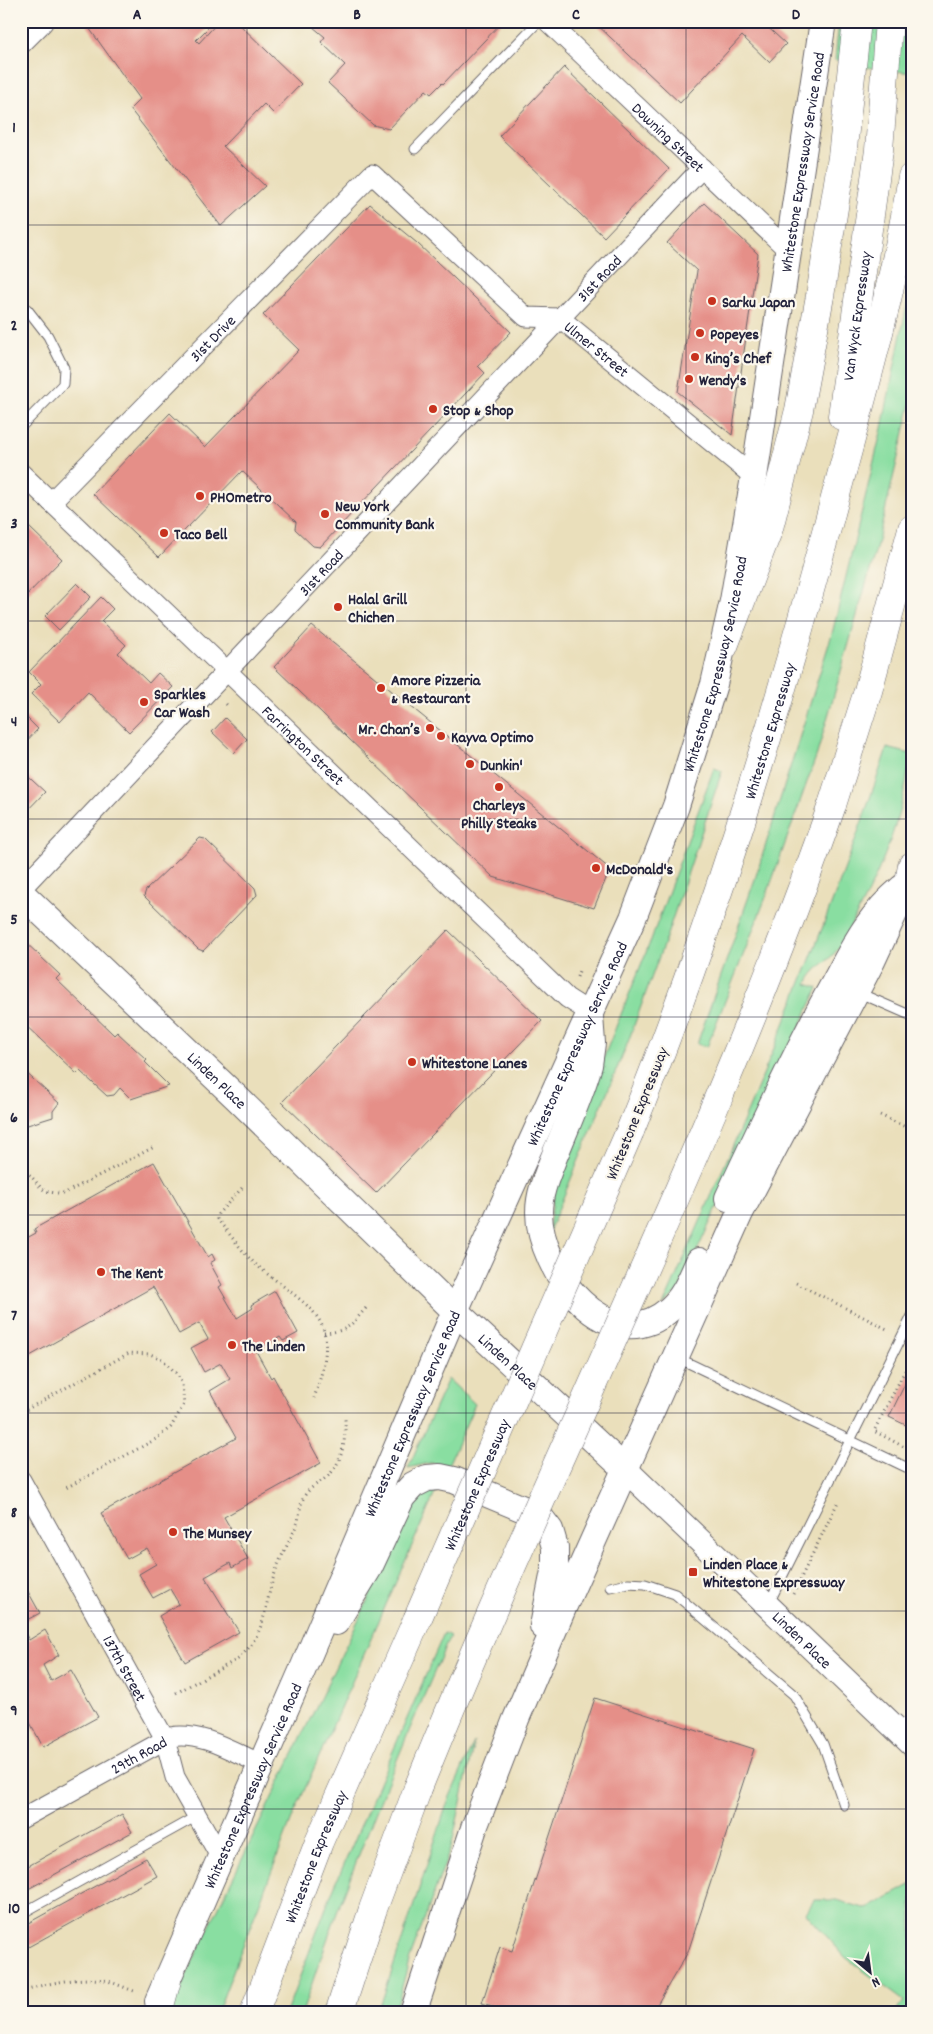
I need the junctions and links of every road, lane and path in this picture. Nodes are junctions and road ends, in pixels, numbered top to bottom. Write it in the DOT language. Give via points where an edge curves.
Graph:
graph roads {
  1 [pos="41,21"];
  2 [pos="539,21"];
  3 [pos="547,21"];
  4 [pos="823,21"];
  5 [pos="857,21"];
  6 [pos="889,21"];
  7 [pos="21,41"];
  8 [pos="415,149"];
  9 [pos="702,168"];
  10 [pos="372,174"];
  11 [pos="912,177"];
  12 [pos="789,251"];
  13 [pos="27,308"];
  14 [pos="560,318"];
  15 [pos="21,427"];
  16 [pos="21,473"];
  17 [pos="754,477"];
  18 [pos="51,502"];
  19 [pos="912,529"];
  20 [pos="805,609"];
  21 [pos="724,646"];
  22 [pos="227,671"];
  23 [pos="911,877"];
  24 [pos="21,889"];
  25 [pos="21,893"];
  26 [pos="579,971"];
  27 [pos="577,977"];
  28 [pos="856,992"];
  29 [pos="589,1012"];
  30 [pos="912,1016"];
  31 [pos="880,1115"];
  32 [pos="912,1130"];
  33 [pos="154,1147"];
  34 [pos="21,1169"];
  35 [pos="242,1188"];
  36 [pos="796,1283"];
  37 [pos="366,1308"];
  38 [pos="455,1311"];
  39 [pos="912,1316"];
  40 [pos="324,1333"];
  41 [pos="902,1336"];
  42 [pos="675,1357"];
  43 [pos="912,1357"];
  44 [pos="314,1398"];
  45 [pos="22,1412"];
  46 [pos="345,1419"];
  47 [pos="850,1441"];
  48 [pos="912,1451"];
  49 [pos="625,1469"];
  50 [pos="912,1470"];
  51 [pos="21,1480"];
  52 [pos="64,1489"];
  53 [pos="840,1499"];
  54 [pos="610,1587"];
  55 [pos="793,1594"];
  56 [pos="767,1606"];
  57 [pos="302,1671"];
  58 [pos="531,1683"];
  59 [pos="176,1693"];
  60 [pos="165,1738"];
  61 [pos="910,1739"];
  62 [pos="261,1764"];
  63 [pos="844,1805"];
  64 [pos="197,1816"];
  65 [pos="21,1819"];
  66 [pos="221,1858"];
  67 [pos="21,1914"];
  68 [pos="167,1980"];
  69 [pos="21,1991"];
  70 [pos="134,1991"];
  71 [pos="153,2013"];
  72 [pos="158,2013"];
  73 [pos="254,2013"];
  74 [pos="339,2013"];
  75 [pos="413,2013"];
  1 -- 7 [label="street"];
  2 -- 8 [label="lane"];
  3 -- 9 [label="street, Downing Street"];
  4 -- 12 [label="main road, Whitestone Expressway Service Road"];
  5 -- 21 [label="highway" via="842,157 796,419 766,537"];
  6 -- 20 [label="highway, Van Wyck Expressway" via="874,185 842,422"];
  9 -- 12 [label="street, Downing Street"];
  9 -- 14 [label="street, 31st Road"];
  10 -- 14 [label="street, Ulmer Street" via="526,318"];
  10 -- 18 [label="street, 31st Drive"];
  11 -- 20 [label="highway, Whitestone Expressway" via="882,322"];
  12 -- 17 [label="main road, Whitestone Expressway Service Road"];
  13 -- 15 [label="lane" via="48,336 64,368 63,384"];
  14 -- 17 [label="street, Ulmer Street"];
  14 -- 22 [label="street, 31st Road"];
  16 -- 18 [label="street, Farrington Street"];
  17 -- 21 [label="main road, Whitestone Expressway Service Road"];
  18 -- 22 [label="street, Farrington Street"];
  19 -- 74 [label="highway, bridge" via="868,691 832,805 788,926 737,1054 471,1659 418,1788"];
  20 -- 73 [label="highway, Whitestone Expressway, bridge" via="774,720 726,869 688,980 630,1131 316,1851"];
  21 -- 29 [label="main road, Whitestone Expressway Service Road" via="666,834 633,918"];
  22 -- 24 [label="street, 31st Road"];
  22 -- 29 [label="street, Farrington Street" via="567,998"];
  23 -- 28 [label="main road" via="888,931"];
  23 -- 29 [label="main road" via="876,911 862,932 807,1034 682,1296 663,1314 636,1324 604,1318 572,1295 553,1263 540,1225 542,1190 590,1065"];
  25 -- 38 [label="main road, Linden Place"];
  26 -- 27 [label="path"];
  28 -- 30 [label="lane"];
  28 -- 42 [label="main road" via="740,1213"];
  29 -- 38 [label="main road, Whitestone Expressway Service Road"];
  31 -- 32 [label="path"];
  33 -- 34 [label="path" via="65,1193 49,1194"];
  35 -- 40 [label="path" via="217,1219 259,1267 312,1309"];
  36 -- 41 [label="path"];
  37 -- 40 [label="path" via="348,1328"];
  38 -- 49 [label="main road, Linden Place"];
  38 -- 57 [label="main road, Whitestone Expressway Service Road"];
  39 -- 41 [label="lane"];
  40 -- 44 [label="path" via="326,1354"];
  41 -- 47 [label="lane"];
  42 -- 47 [label="lane"];
  42 -- 49 [label="main road"];
  43 -- 48 [label="path" via="874,1431"];
  45 -- 52 [label="path" via="129,1353 150,1354 162,1359 177,1374 182,1384 184,1404 171,1428"];
  46 -- 59 [label="path" via="344,1443 338,1460 330,1475 312,1486 304,1496 298,1521 275,1572 263,1626 238,1659"];
  47 -- 50 [label="lane"];
  47 -- 56 [label="lane"];
  49 -- 56 [label="street, Linden Place"];
  49 -- 58 [label="main road"];
  51 -- 60 [label="street, 137th Street"];
  53 -- 55 [label="path"];
  54 -- 63 [label="lane" via="645,1584 675,1594 794,1695 823,1744"];
  56 -- 61 [label="street, Linden Place"];
  57 -- 58 [label="main road" via="360,1584 402,1497 420,1481 440,1477 533,1513 550,1530 555,1547 555,1566"];
  57 -- 62 [label="main road, Whitestone Expressway Service Road"];
  58 -- 75 [label="main road" via="471,1838"];
  60 -- 62 [label="street, 29th Road" via="182,1735 199,1738"];
  60 -- 64 [label="street, 137th Street" via="172,1770"];
  60 -- 65 [label="street, 29th Road"];
  62 -- 66 [label="main road, Whitestone Expressway Service Road"];
  64 -- 66 [label="street, 137th Street"];
  64 -- 67 [label="lane"];
  66 -- 68 [label="main road, Whitestone Expressway Service Road"];
  68 -- 71 [label="main road, Whitestone Expressway Service Road"];
  68 -- 72 [label="highway"];
  69 -- 70 [label="path" via="52,1984 98,1980"];
}
